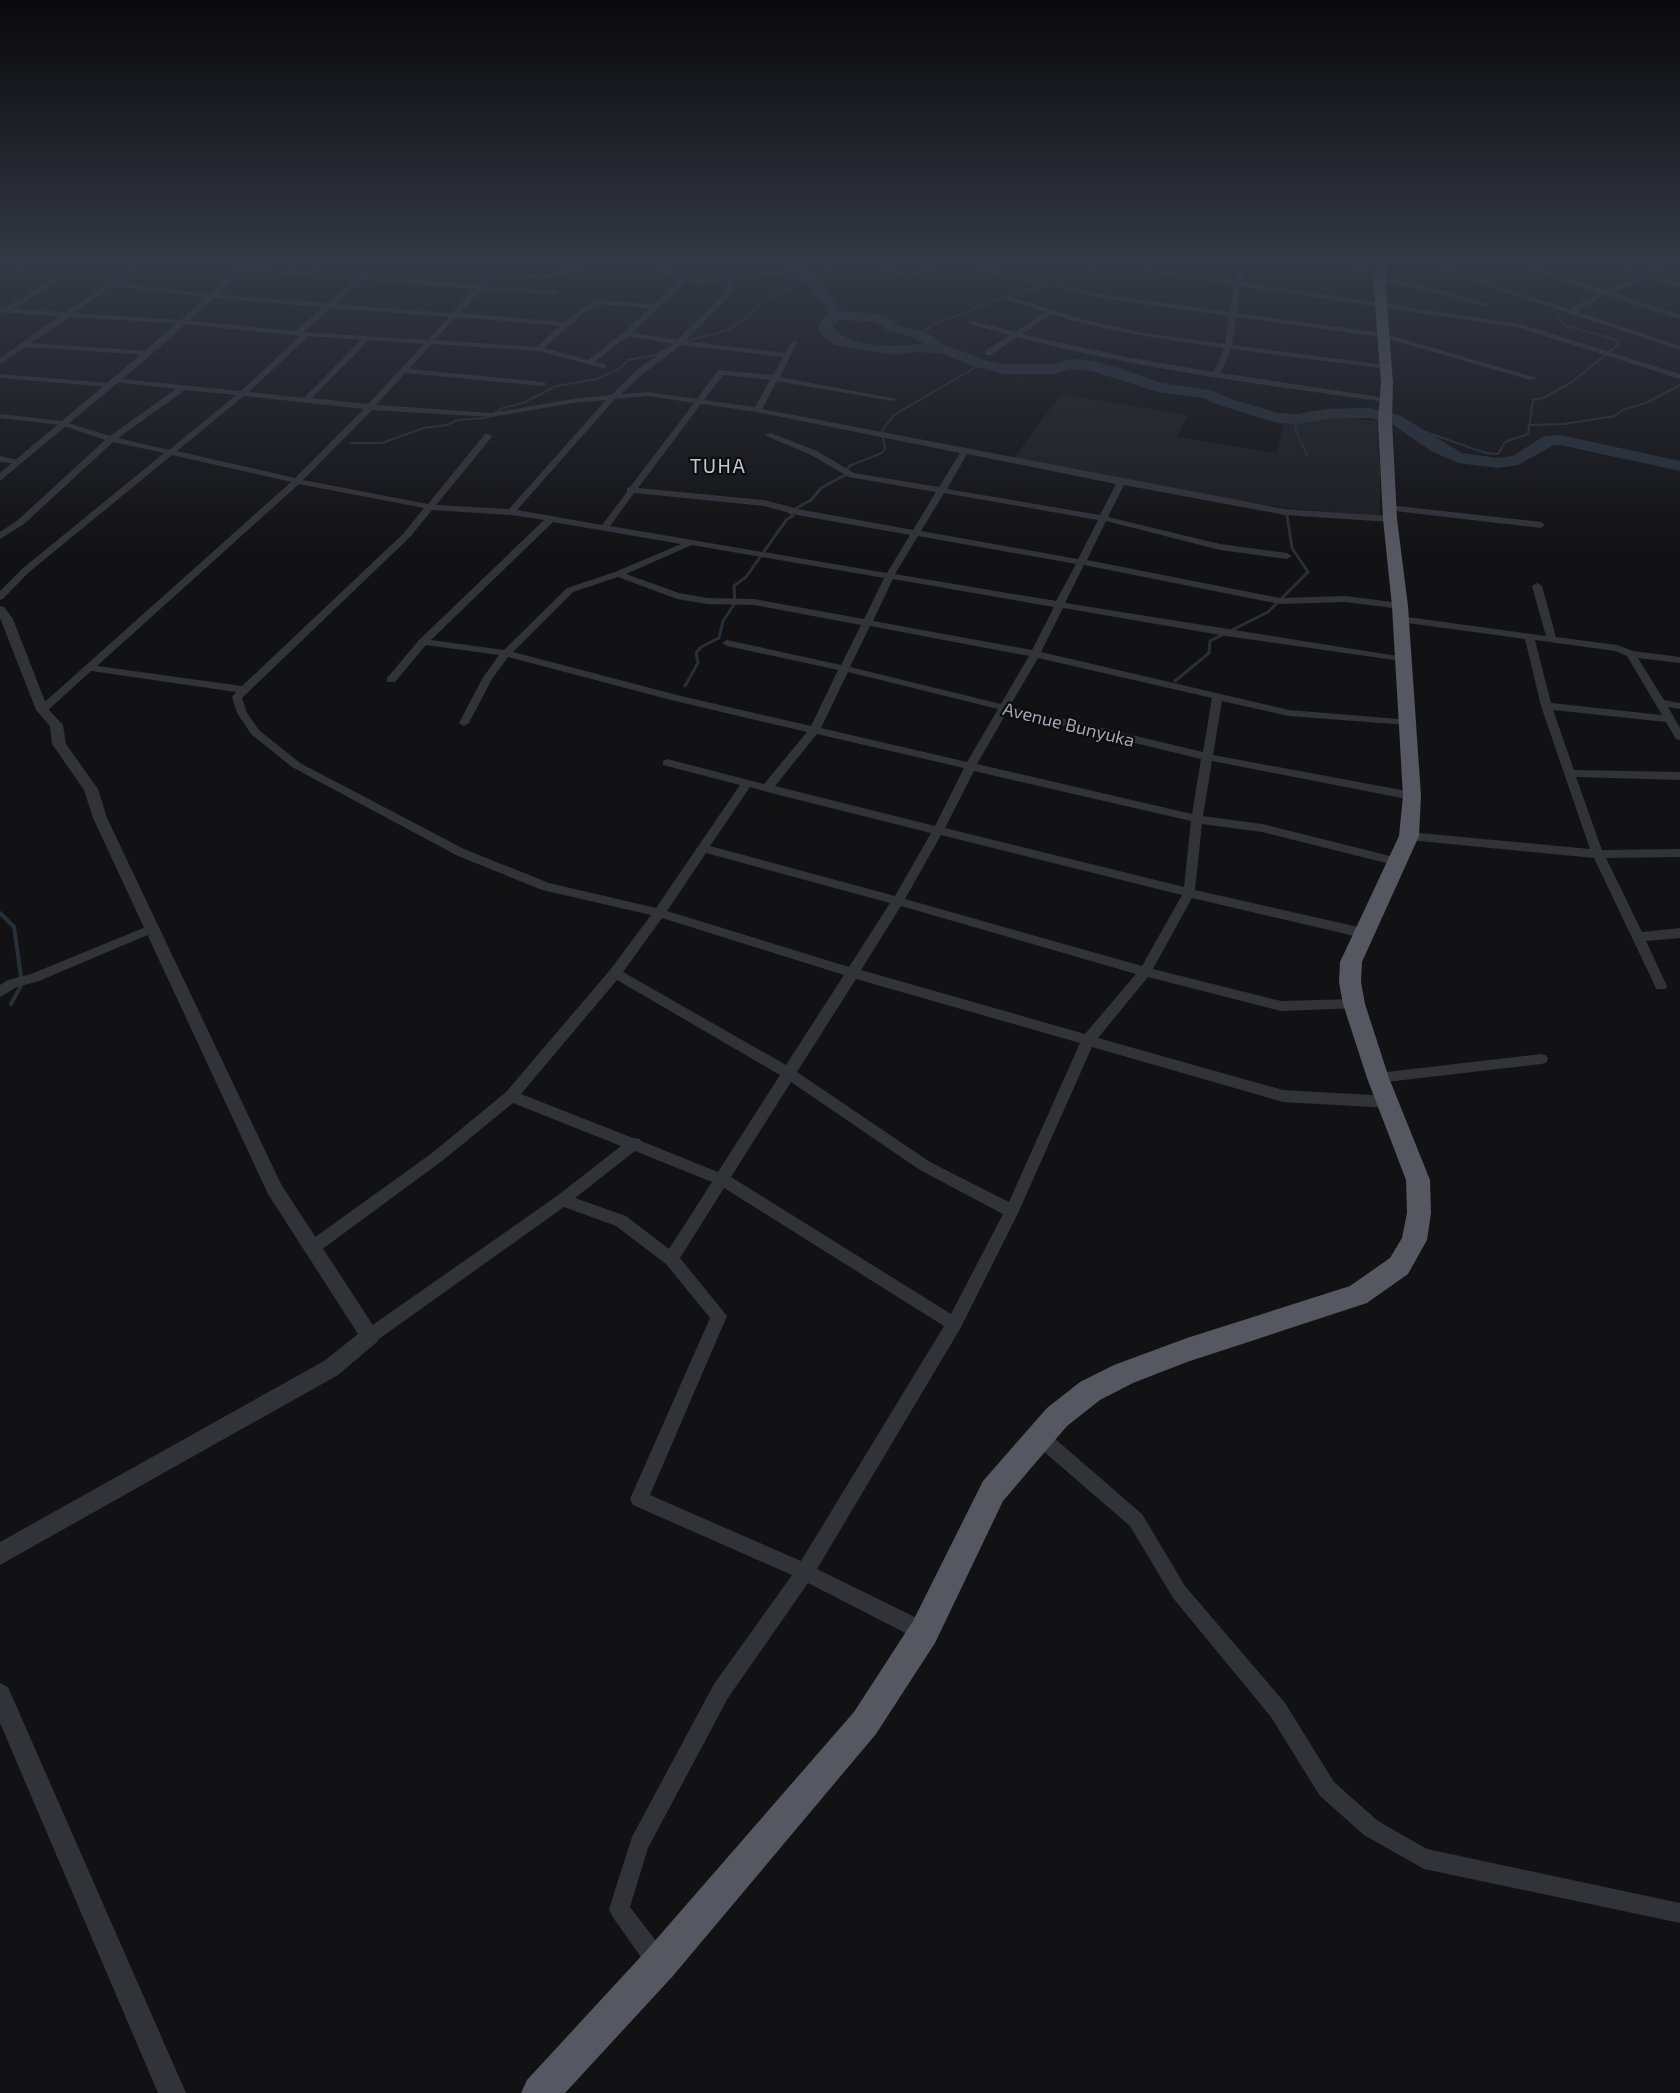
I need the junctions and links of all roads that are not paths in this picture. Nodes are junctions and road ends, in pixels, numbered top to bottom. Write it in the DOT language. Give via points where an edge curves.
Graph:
graph roads {
  1 [pos="140,360"];
  2 [pos="276,360"];
  3 [pos="346,360"];
  4 [pos="414,360"];
  5 [pos="577,360"];
  6 [pos="593,360"];
  7 [pos="656,360"];
  8 [pos="785,360"];
  9 [pos="1138,360"];
  10 [pos="1223,360"];
  11 [pos="1325,360"];
  12 [pos="1385,360"];
  13 [pos="1469,360"];
  14 [pos="1628,360"];
  15 [pos="589,363"];
  16 [pos="602,366"];
  17 [pos="1386,367"];
  18 [pos="403,371"];
  19 [pos="0,376"];
  20 [pos="1216,376"];
  21 [pos="1680,377"];
  22 [pos="775,378"];
  23 [pos="1533,378"];
  24 [pos="112,382"];
  25 [pos="543,384"];
  26 [pos="184,387"];
  27 [pos="243,393"];
  28 [pos="614,396"];
  29 [pos="307,399"];
  30 [pos="892,399"];
  31 [pos="699,401"];
  32 [pos="370,407"];
  33 [pos="757,410"];
  34 [pos="1386,411"];
  35 [pos="0,416"];
  36 [pos="63,423"];
  37 [pos="768,435"];
  38 [pos="488,436"];
  39 [pos="111,439"];
  40 [pos="965,451"];
  41 [pos="171,453"];
  42 [pos="0,459"];
  43 [pos="19,461"];
  44 [pos="0,478"];
  45 [pos="297,482"];
  46 [pos="1121,482"];
  47 [pos="941,489"];
  48 [pos="630,490"];
  49 [pos="432,507"];
  50 [pos="511,512"];
  51 [pos="1390,514"];
  52 [pos="1103,518"];
  53 [pos="550,520"];
  54 [pos="1541,525"];
  55 [pos="603,529"];
  56 [pos="915,534"];
  57 [pos="0,536"];
  58 [pos="690,543"];
  59 [pos="1287,556"];
  60 [pos="1082,562"];
  61 [pos="618,573"];
  62 [pos="890,575"];
  63 [pos="1537,586"];
  64 [pos="0,597"];
  65 [pos="1060,604"];
  66 [pos="0,610"];
  67 [pos="1400,612"];
  68 [pos="868,623"];
  69 [pos="1529,636"];
  70 [pos="1552,639"];
  71 [pos="423,642"];
  72 [pos="727,643"];
  73 [pos="506,653"];
  74 [pos="1035,654"];
  75 [pos="1631,654"];
  76 [pos="1404,660"];
  77 [pos="1680,660"];
  78 [pos="88,668"];
  79 [pos="846,669"];
  80 [pos="391,680"];
  81 [pos="246,690"];
  82 [pos="1217,698"];
  83 [pos="1659,703"];
  84 [pos="1546,706"];
  85 [pos="1680,706"];
  86 [pos="1003,708"];
  87 [pos="42,710"];
  88 [pos="1668,719"];
  89 [pos="1407,722"];
  90 [pos="464,723"];
  91 [pos="815,729"];
  92 [pos="1680,737"];
  93 [pos="1207,757"];
  94 [pos="667,762"];
  95 [pos="971,765"];
  96 [pos="1570,773"];
  97 [pos="1680,776"];
  98 [pos="746,784"];
  99 [pos="767,788"];
  100 [pos="1412,795"];
  101 [pos="1197,819"];
  102 [pos="939,829"];
  103 [pos="1409,836"];
  104 [pos="703,848"];
  105 [pos="1680,853"];
  106 [pos="1598,854"];
  107 [pos="1398,862"];
  108 [pos="1189,893"];
  109 [pos="898,901"];
  110 [pos="659,913"];
  111 [pos="153,928"];
  112 [pos="1363,933"];
  113 [pos="1680,933"];
  114 [pos="1639,938"];
  115 [pos="1145,972"];
  116 [pos="615,973"];
  117 [pos="853,973"];
  118 [pos="1661,986"];
  119 [pos="0,992"];
  120 [pos="1354,1004"];
  121 [pos="1089,1039"];
  122 [pos="1541,1059"];
  123 [pos="790,1074"];
  124 [pos="1378,1078"];
  125 [pos="511,1096"];
  126 [pos="1389,1102"];
  127 [pos="635,1143"];
  128 [pos="721,1179"];
  129 [pos="562,1200"];
  130 [pos="1012,1211"];
  131 [pos="312,1248"];
  132 [pos="671,1259"];
  133 [pos="954,1324"];
  134 [pos="370,1336"];
  135 [pos="1040,1437"];
  136 [pos="0,1554"];
  137 [pos="804,1572"];
  138 [pos="924,1632"];
  139 [pos="0,1695"];
  140 [pos="1680,1913"];
  141 [pos="659,1964"];
  142 [pos="172,2093"];
  143 [pos="540,2093"];
  1 -- 24 [label="street"];
  2 -- 27 [label="street"];
  3 -- 29 [label="street"];
  4 -- 18 [label="street"];
  5 -- 15 [label="street"];
  6 -- 15 [label="street"];
  7 -- 28 [label="street"];
  8 -- 22 [label="street"];
  9 -- 20 [label="street"];
  10 -- 20 [label="street"];
  11 -- 17 [label="street"];
  12 -- 17 [label="highway"];
  13 -- 23 [label="street"];
  14 -- 21 [label="street"];
  15 -- 16 [label="street"];
  17 -- 34 [label="highway"];
  18 -- 25 [label="street"];
  18 -- 32 [label="street"];
  19 -- 24 [label="street"];
  20 -- 34 [label="street"];
  22 -- 30 [label="street"];
  22 -- 31 [label="street" via="721,372"];
  22 -- 33 [label="street"];
  24 -- 26 [label="street"];
  24 -- 36 [label="street"];
  26 -- 27 [label="street"];
  26 -- 39 [label="street"];
  27 -- 29 [label="street"];
  27 -- 41 [label="street"];
  28 -- 31 [label="street" via="648,394"];
  28 -- 32 [label="street" via="492,416"];
  28 -- 50 [label="street"];
  29 -- 32 [label="street"];
  31 -- 33 [label="street"];
  31 -- 48 [label="street"];
  32 -- 45 [label="street"];
  33 -- 40 [label="street"];
  34 -- 51 [label="highway"];
  35 -- 36 [label="street"];
  36 -- 39 [label="street"];
  36 -- 43 [label="street"];
  37 -- 47 [label="street" via="814,453 847,473"];
  38 -- 49 [label="street"];
  39 -- 41 [label="street"];
  39 -- 57 [label="street" via="21,522"];
  40 -- 46 [label="street"];
  40 -- 47 [label="street"];
  41 -- 45 [label="street"];
  41 -- 64 [label="street" via="25,571"];
  42 -- 43 [label="street"];
  43 -- 44 [label="street"];
  45 -- 49 [label="street"];
  45 -- 78 [label="street"];
  46 -- 51 [label="street" via="1285,512"];
  46 -- 52 [label="street"];
  47 -- 52 [label="street"];
  47 -- 56 [label="street"];
  48 -- 55 [label="street"];
  48 -- 56 [label="street" via="764,503"];
  49 -- 50 [label="street"];
  49 -- 81 [label="street"];
  50 -- 53 [label="street"];
  51 -- 54 [label="street"];
  51 -- 67 [label="highway"];
  52 -- 59 [label="street" via="1220,547"];
  52 -- 60 [label="street"];
  53 -- 55 [label="street"];
  53 -- 71 [label="street"];
  55 -- 58 [label="street"];
  56 -- 60 [label="street"];
  56 -- 62 [label="street"];
  58 -- 61 [label="street"];
  58 -- 62 [label="street"];
  60 -- 65 [label="street"];
  60 -- 67 [label="street" via="1278,600 1346,599"];
  61 -- 68 [label="street" via="677,596 754,602"];
  61 -- 73 [label="street" via="570,590"];
  62 -- 65 [label="street"];
  62 -- 68 [label="street"];
  63 -- 70 [label="street"];
  65 -- 74 [label="street"];
  65 -- 76 [label="street"];
  66 -- 87 [label="street"];
  67 -- 69 [label="street"];
  67 -- 76 [label="highway"];
  68 -- 74 [label="street"];
  68 -- 79 [label="street"];
  69 -- 70 [label="street"];
  69 -- 84 [label="street"];
  70 -- 75 [label="street" via="1617,648"];
  71 -- 73 [label="street"];
  71 -- 80 [label="street"];
  72 -- 79 [label="street, Avenue Bunyuka"];
  73 -- 90 [label="street"];
  73 -- 91 [label="street" via="675,698"];
  74 -- 82 [label="street"];
  74 -- 86 [label="street"];
  75 -- 77 [label="street"];
  75 -- 83 [label="street"];
  76 -- 89 [label="highway"];
  78 -- 81 [label="street"];
  78 -- 87 [label="street"];
  79 -- 86 [label="street, Avenue Bunyuka"];
  79 -- 91 [label="street"];
  81 -- 110 [label="street" via="237,697 242,713 255,732 296,765 460,852 535,883"];
  82 -- 89 [label="street" via="1289,713"];
  82 -- 93 [label="street"];
  83 -- 85 [label="street"];
  83 -- 88 [label="street"];
  84 -- 88 [label="street"];
  84 -- 96 [label="street"];
  86 -- 93 [label="street, Avenue Bunyuka"];
  86 -- 95 [label="street"];
  87 -- 111 [label="street" via="56,724 59,744 91,789 100,818"];
  88 -- 92 [label="street"];
  89 -- 100 [label="highway"];
  91 -- 95 [label="street"];
  91 -- 99 [label="street"];
  93 -- 100 [label="street, Avenue Bunyuka"];
  93 -- 101 [label="street"];
  94 -- 98 [label="street"];
  95 -- 101 [label="street"];
  95 -- 102 [label="street"];
  96 -- 97 [label="street"];
  96 -- 106 [label="street"];
  98 -- 99 [label="street"];
  98 -- 104 [label="street"];
  99 -- 102 [label="street"];
  100 -- 103 [label="highway"];
  101 -- 107 [label="street" via="1262,828"];
  101 -- 108 [label="street"];
  102 -- 108 [label="street"];
  102 -- 109 [label="street"];
  103 -- 106 [label="street"];
  103 -- 107 [label="highway"];
  104 -- 109 [label="street"];
  104 -- 110 [label="street"];
  105 -- 106 [label="street"];
  106 -- 114 [label="street"];
  107 -- 112 [label="highway"];
  108 -- 112 [label="street"];
  108 -- 115 [label="street"];
  109 -- 115 [label="street"];
  109 -- 117 [label="street"];
  110 -- 116 [label="street"];
  110 -- 117 [label="street"];
  111 -- 119 [label="street" via="34,978 13,983"];
  111 -- 131 [label="street" via="273,1189"];
  112 -- 120 [label="highway" via="1351,962"];
  113 -- 114 [label="street"];
  114 -- 118 [label="street"];
  115 -- 120 [label="street" via="1281,1006"];
  115 -- 121 [label="street"];
  116 -- 123 [label="street"];
  116 -- 125 [label="street"];
  117 -- 121 [label="street"];
  117 -- 123 [label="street"];
  120 -- 124 [label="highway"];
  121 -- 126 [label="street" via="1283,1096"];
  121 -- 130 [label="street"];
  122 -- 124 [label="street"];
  123 -- 128 [label="street"];
  123 -- 130 [label="street" via="925,1166"];
  124 -- 126 [label="highway"];
  125 -- 127 [label="street"];
  125 -- 131 [label="street" via="437,1157"];
  126 -- 135 [label="highway" via="1418,1180 1419,1213 1414,1240 1399,1266 1358,1295 1124,1374 1090,1391 1057,1417"];
  127 -- 128 [label="street"];
  127 -- 129 [label="street"];
  128 -- 132 [label="street"];
  128 -- 133 [label="street"];
  129 -- 132 [label="street" via="621,1221"];
  129 -- 134 [label="street"];
  130 -- 133 [label="street"];
  131 -- 134 [label="street"];
  132 -- 137 [label="street" via="719,1316 639,1499"];
  133 -- 137 [label="street"];
  134 -- 136 [label="street" via="331,1368"];
  135 -- 138 [label="highway" via="993,1491"];
  135 -- 140 [label="street" via="1136,1520 1179,1592 1278,1710 1327,1789 1371,1828 1424,1860"];
  137 -- 138 [label="street"];
  137 -- 141 [label="street" via="721,1691 639,1844 619,1909"];
  138 -- 141 [label="highway" via="865,1723"];
  139 -- 142 [label="street"];
  141 -- 143 [label="highway"];
}
